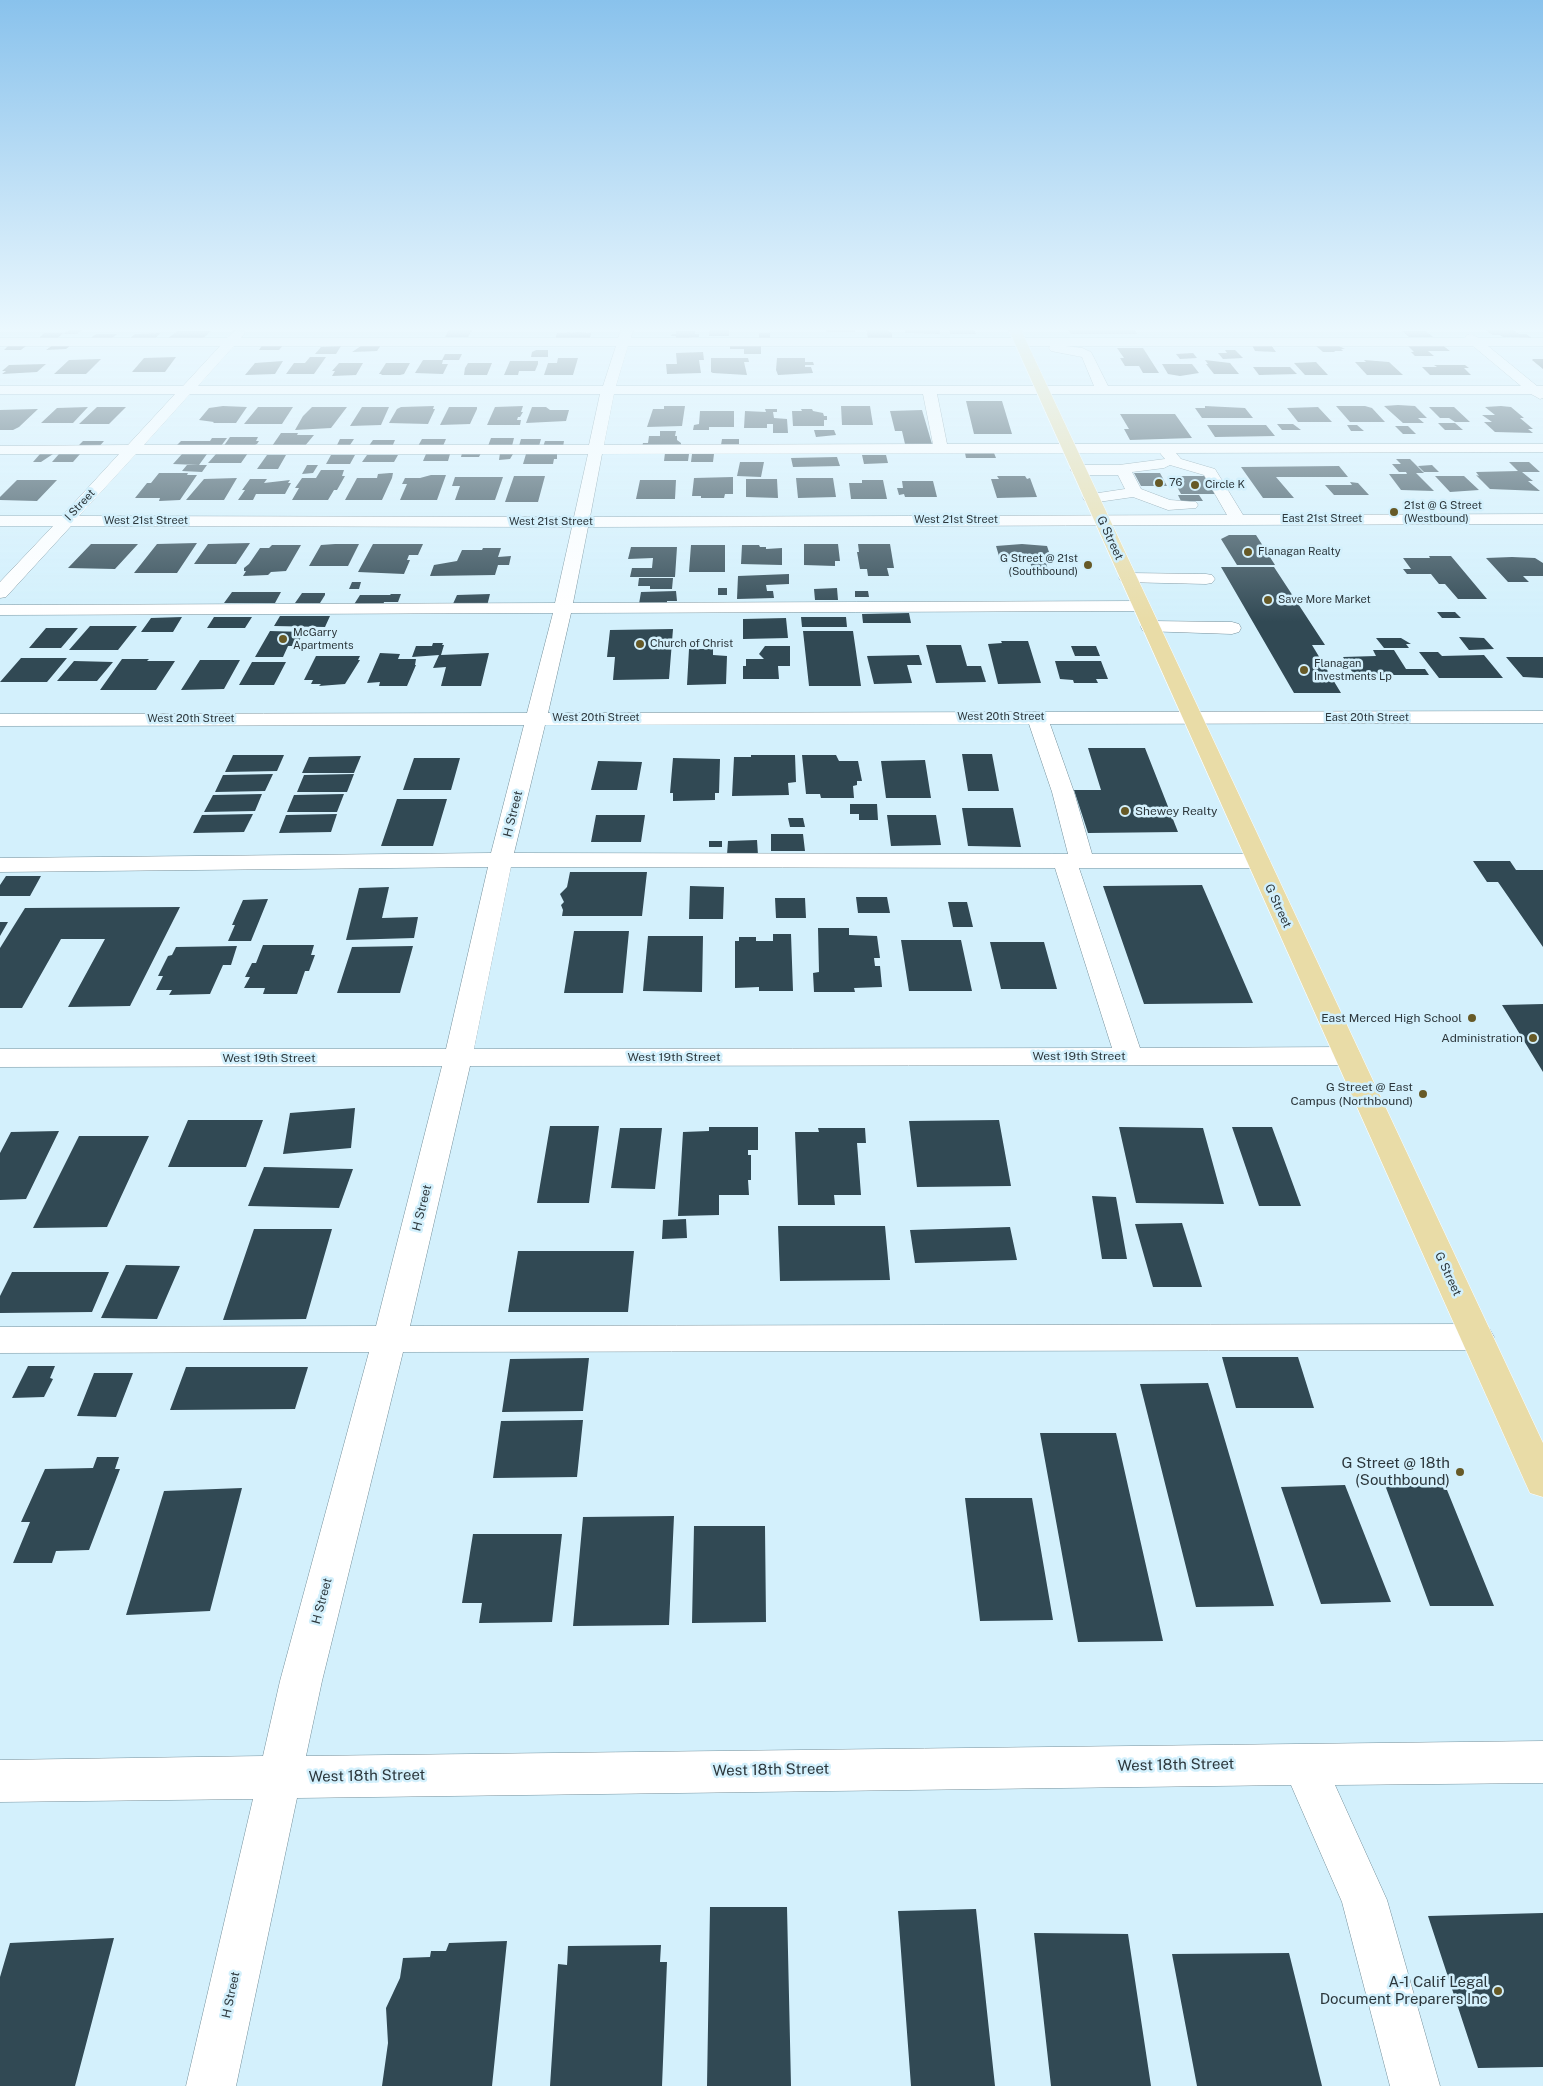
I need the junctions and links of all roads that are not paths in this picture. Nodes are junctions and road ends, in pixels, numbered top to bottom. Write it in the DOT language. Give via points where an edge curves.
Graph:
graph roads {
  1 [pos="152,427"];
  2 [pos="601,427"];
  3 [pos="937,427"];
  4 [pos="1059,427"];
  5 [pos="1069,448"];
  6 [pos="1543,448"];
  7 [pos="597,449"];
  8 [pos="941,449"];
  9 [pos="1164,449"];
  10 [pos="0,450"];
  11 [pos="131,450"];
  12 [pos="1176,462"];
  13 [pos="1078,470"];
  14 [pos="1122,470"];
  15 [pos="1135,492"];
  16 [pos="1229,505"];
  17 [pos="1096,509"];
  18 [pos="1237,519"];
  19 [pos="1543,519"];
  20 [pos="65,521"];
  21 [pos="0,522"];
  22 [pos="580,522"];
  23 [pos="1128,578"];
  24 [pos="1206,579"];
  25 [pos="0,593"];
  26 [pos="563,609"];
  27 [pos="0,610"];
  28 [pos="1145,617"];
  29 [pos="1232,628"];
  30 [pos="1038,716"];
  31 [pos="1192,717"];
  32 [pos="1543,717"];
  33 [pos="537,718"];
  34 [pos="0,720"];
  35 [pos="501,860"];
  36 [pos="1073,861"];
  37 [pos="1258,861"];
  38 [pos="0,864"];
  39 [pos="1129,1056"];
  40 [pos="1347,1056"];
  41 [pos="0,1058"];
  42 [pos="458,1058"];
  43 [pos="1477,1337"];
  44 [pos="390,1338"];
  45 [pos="0,1340"];
  46 [pos="1543,1482"];
  47 [pos="1543,1762"];
  48 [pos="1302,1764"];
  49 [pos="280,1777"];
  50 [pos="0,1781"];
  51 [pos="211,2086"];
  52 [pos="1415,2086"];
  1 -- 11 [label="street, I Street"];
  2 -- 7 [label="street, H Street"];
  3 -- 8 [label="street"];
  4 -- 5 [label="main road, G Street"];
  5 -- 8 [label="street"];
  5 -- 9 [label="street"];
  5 -- 13 [label="main road, G Street"];
  6 -- 9 [label="street"];
  7 -- 8 [label="street"];
  7 -- 11 [label="street"];
  7 -- 22 [label="street, H Street"];
  9 -- 12 [label="street"];
  10 -- 11 [label="street"];
  11 -- 20 [label="street, I Street"];
  12 -- 14 [label="street"];
  12 -- 16 [label="street" via="1210,472"];
  13 -- 14 [label="street"];
  13 -- 17 [label="main road, G Street"];
  14 -- 15 [label="street"];
  15 -- 16 [label="street" via="1168,505"];
  15 -- 17 [label="street"];
  16 -- 18 [label="street"];
  17 -- 18 [label="street, East 21st Street"];
  17 -- 22 [label="street, West 21st Street"];
  17 -- 23 [label="main road, G Street"];
  18 -- 19 [label="street, East 21st Street"];
  20 -- 21 [label="street, West 21st Street"];
  20 -- 22 [label="street, West 21st Street"];
  20 -- 25 [label="street, I Street"];
  22 -- 26 [label="street, H Street"];
  23 -- 24 [label="street"];
  23 -- 28 [label="main road, G Street"];
  26 -- 27 [label="street"];
  26 -- 28 [label="street"];
  26 -- 33 [label="street, H Street"];
  28 -- 29 [label="street"];
  28 -- 31 [label="main road, G Street"];
  30 -- 31 [label="street, West 20th Street"];
  30 -- 33 [label="street, West 20th Street"];
  30 -- 36 [label="street" via="1063,792"];
  31 -- 32 [label="street, East 20th Street"];
  31 -- 37 [label="main road, G Street"];
  33 -- 34 [label="street, West 20th Street"];
  33 -- 35 [label="street, H Street"];
  35 -- 36 [label="street"];
  35 -- 38 [label="street"];
  35 -- 42 [label="street, H Street"];
  36 -- 37 [label="street"];
  36 -- 39 [label="street"];
  37 -- 40 [label="main road, G Street"];
  39 -- 40 [label="street, West 19th Street"];
  39 -- 42 [label="street, West 19th Street"];
  40 -- 43 [label="main road, G Street"];
  41 -- 42 [label="street, West 19th Street"];
  42 -- 44 [label="street, H Street"];
  43 -- 44 [label="street"];
  43 -- 46 [label="main road, G Street"];
  44 -- 45 [label="street"];
  44 -- 49 [label="street, H Street" via="301,1681"];
  47 -- 48 [label="street, West 18th Street"];
  48 -- 49 [label="street, West 18th Street"];
  48 -- 52 [label="street" via="1364,1900"];
  49 -- 50 [label="street, West 18th Street"];
  49 -- 51 [label="street, H Street"];
}
